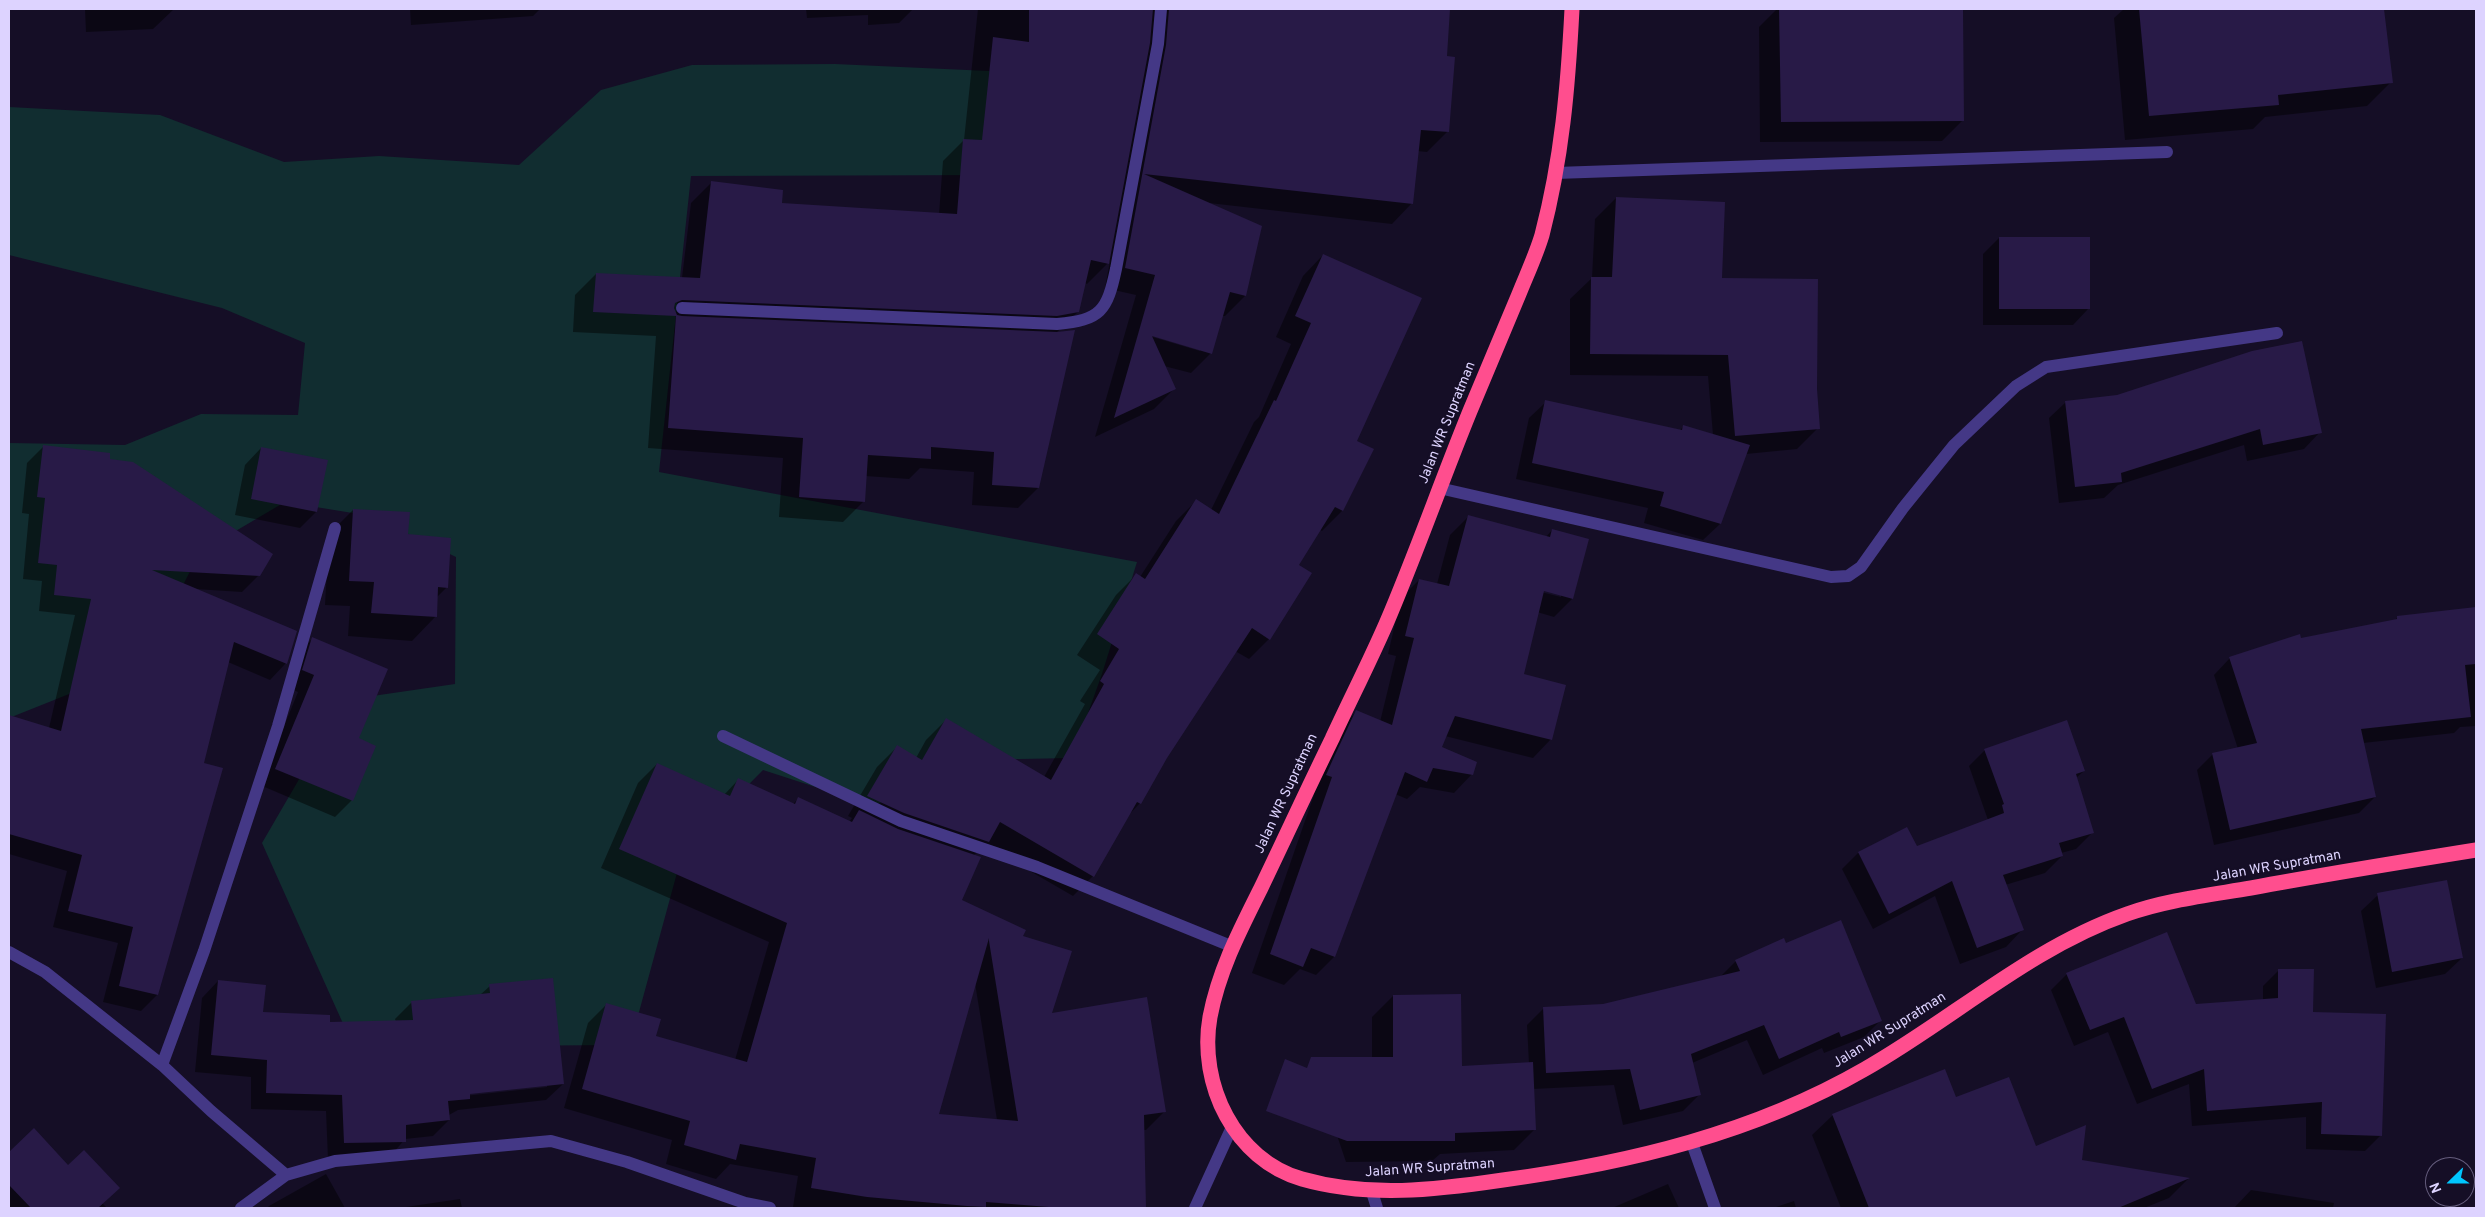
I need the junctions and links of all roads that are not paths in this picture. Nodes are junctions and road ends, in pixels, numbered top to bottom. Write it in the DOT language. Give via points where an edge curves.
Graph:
graph roads {
  1 [pos="1161,9"];
  2 [pos="1572,9"];
  3 [pos="2168,152"];
  4 [pos="1556,173"];
  5 [pos="682,308"];
  6 [pos="2277,333"];
  7 [pos="1439,488"];
  8 [pos="335,528"];
  9 [pos="723,736"];
  10 [pos="2476,850"];
  11 [pos="1231,946"];
  12 [pos="9,952"];
  13 [pos="162,1065"];
  14 [pos="1232,1127"];
  15 [pos="1692,1143"];
  16 [pos="286,1176"];
  17 [pos="1372,1192"];
  18 [pos="241,1208"];
  19 [pos="770,1208"];
  20 [pos="1195,1208"];
  21 [pos="1377,1208"];
  22 [pos="1715,1208"];
  1 -- 5 [label="street" via="1158,44 1116,270 1110,298 1099,312 1081,322 1057,324"];
  2 -- 4 [label="highway, Jalan WR Supratman" via="1567,106"];
  3 -- 4 [label="street"];
  4 -- 7 [label="highway, Jalan WR Supratman" via="1540,243"];
  6 -- 7 [label="street" via="2046,367 2016,386 1954,445 1903,508 1861,568 1848,576 1831,577"];
  7 -- 11 [label="highway, Jalan WR Supratman" via="1386,625"];
  8 -- 13 [label="street" via="278,726 204,951"];
  9 -- 11 [label="street" via="901,821 1037,867"];
  10 -- 15 [label="highway, Jalan WR Supratman" via="2185,899 2128,913 2064,941 1869,1067 1756,1120"];
  11 -- 14 [label="highway, Jalan WR Supratman" via="1210,1020 1209,1057 1216,1092"];
  12 -- 13 [label="street" via="45,972"];
  13 -- 16 [label="street"];
  14 -- 17 [label="highway, Jalan WR Supratman" via="1259,1157 1285,1174 1323,1185"];
  14 -- 20 [label="street"];
  15 -- 17 [label="highway, Jalan WR Supratman" via="1577,1170 1474,1184"];
  15 -- 22 [label="street"];
  16 -- 18 [label="street"];
  16 -- 19 [label="street" via="335,1161 551,1141 626,1162 745,1203"];
  17 -- 21 [label="street"];
}
